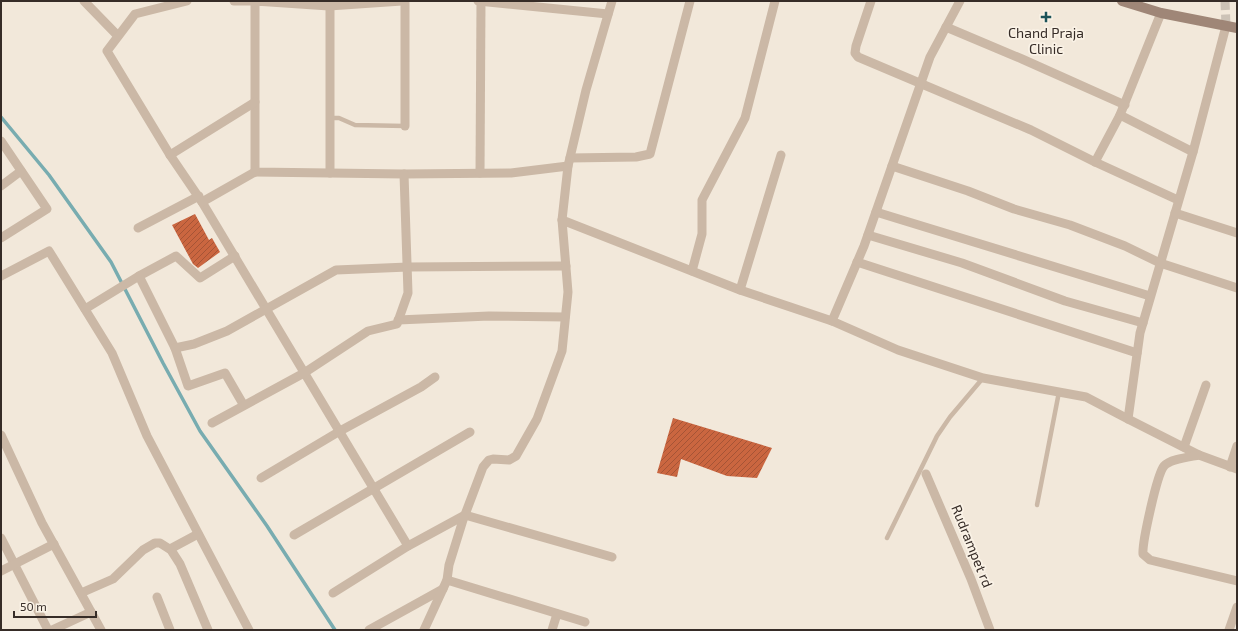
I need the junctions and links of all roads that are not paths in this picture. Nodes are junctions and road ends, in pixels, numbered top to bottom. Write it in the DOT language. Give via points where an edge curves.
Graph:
graph roads {
  1 [pos="84,1"];
  2 [pos="187,1"];
  3 [pos="234,1"];
  4 [pos="255,1"];
  5 [pos="404,1"];
  6 [pos="480,1"];
  7 [pos="612,1"];
  8 [pos="690,1"];
  9 [pos="775,1"];
  10 [pos="871,1"];
  11 [pos="960,1"];
  12 [pos="1122,1"];
  13 [pos="329,3"];
  14 [pos="1161,13"];
  15 [pos="608,14"];
  16 [pos="1226,26"];
  17 [pos="946,27"];
  18 [pos="1237,28"];
  19 [pos="118,36"];
  20 [pos="920,83"];
  21 [pos="255,102"];
  22 [pos="1125,105"];
  23 [pos="1120,115"];
  24 [pos="330,118"];
  25 [pos="405,126"];
  26 [pos="2,143"];
  27 [pos="1193,152"];
  28 [pos="170,155"];
  29 [pos="781,156"];
  30 [pos="569,162"];
  31 [pos="1095,162"];
  32 [pos="892,166"];
  33 [pos="21,171"];
  34 [pos="255,172"];
  35 [pos="330,173"];
  36 [pos="480,173"];
  37 [pos="404,174"];
  38 [pos="1,186"];
  39 [pos="200,199"];
  40 [pos="1178,200"];
  41 [pos="876,212"];
  42 [pos="1175,213"];
  43 [pos="562,220"];
  44 [pos="138,228"];
  45 [pos="1237,233"];
  46 [pos="868,235"];
  47 [pos="1,238"];
  48 [pos="235,256"];
  49 [pos="857,262"];
  50 [pos="1160,263"];
  51 [pos="566,266"];
  52 [pos="408,267"];
  53 [pos="692,271"];
  54 [pos="1,276"];
  55 [pos="137,277"];
  56 [pos="1237,288"];
  57 [pos="740,290"];
  58 [pos="1150,296"];
  59 [pos="85,309"];
  60 [pos="266,309"];
  61 [pos="565,317"];
  62 [pos="398,320"];
  63 [pos="832,321"];
  64 [pos="1143,323"];
  65 [pos="175,348"];
  66 [pos="1137,353"];
  67 [pos="304,373"];
  68 [pos="435,377"];
  69 [pos="983,378"];
  70 [pos="1206,385"];
  71 [pos="1059,392"];
  72 [pos="243,404"];
  73 [pos="1128,419"];
  74 [pos="212,422"];
  75 [pos="340,431"];
  76 [pos="470,432"];
  77 [pos="1,436"];
  78 [pos="1237,446"];
  79 [pos="1184,447"];
  80 [pos="1199,455"];
  81 [pos="1233,468"];
  82 [pos="926,474"];
  83 [pos="261,478"];
  84 [pos="374,489"];
  85 [pos="1037,505"];
  86 [pos="465,515"];
  87 [pos="198,534"];
  88 [pos="294,535"];
  89 [pos="1,538"];
  90 [pos="887,538"];
  91 [pos="54,544"];
  92 [pos="408,546"];
  93 [pos="170,548"];
  94 [pos="612,557"];
  95 [pos="14,564"];
  96 [pos="1,571"];
  97 [pos="1237,581"];
  98 [pos="445,585"];
  99 [pos="81,593"];
  100 [pos="333,593"];
  101 [pos="156,597"];
  102 [pos="1237,607"];
  103 [pos="91,612"];
  104 [pos="557,614"];
  105 [pos="585,622"];
  106 [pos="1232,629"];
  107 [pos="48,630"];
  108 [pos="52,630"];
  109 [pos="101,630"];
  110 [pos="170,630"];
  111 [pos="208,630"];
  112 [pos="249,630"];
  113 [pos="369,630"];
  114 [pos="424,630"];
  115 [pos="552,630"];
  116 [pos="990,630"];
  1 -- 19 [label="street"];
  2 -- 19 [label="street" via="135,14"];
  3 -- 4 [label="street"];
  4 -- 13 [label="street"];
  4 -- 21 [label="street"];
  5 -- 13 [label="street"];
  5 -- 25 [label="street"];
  6 -- 15 [label="street"];
  6 -- 36 [label="street"];
  7 -- 15 [label="street"];
  8 -- 30 [label="street" via="650,154 636,158"];
  9 -- 53 [label="street" via="745,118 702,200 702,234"];
  10 -- 20 [label="street" via="856,46 856,55 860,59"];
  11 -- 17 [label="street"];
  12 -- 14 [label="street"];
  13 -- 24 [label="street"];
  14 -- 16 [label="street"];
  14 -- 22 [label="street"];
  15 -- 30 [label="street"];
  16 -- 18 [label="street"];
  16 -- 27 [label="street"];
  17 -- 20 [label="street"];
  17 -- 22 [label="street"];
  19 -- 28 [label="street" via="107,51"];
  20 -- 31 [label="street" via="1030,130"];
  20 -- 32 [label="street"];
  21 -- 28 [label="street"];
  21 -- 34 [label="street"];
  22 -- 23 [label="street"];
  23 -- 27 [label="street"];
  23 -- 31 [label="street"];
  24 -- 25 [label="lane" via="339,118 355,125"];
  24 -- 35 [label="street"];
  26 -- 33 [label="street"];
  27 -- 40 [label="street"];
  28 -- 39 [label="street"];
  29 -- 57 [label="street"];
  30 -- 36 [label="street" via="511,173"];
  30 -- 43 [label="street"];
  31 -- 40 [label="street"];
  32 -- 41 [label="street"];
  32 -- 50 [label="street" via="1014,209 1070,225 1125,246"];
  33 -- 38 [label="street"];
  33 -- 47 [label="street" via="47,209"];
  34 -- 35 [label="street"];
  34 -- 39 [label="street"];
  35 -- 37 [label="street"];
  36 -- 37 [label="street"];
  37 -- 52 [label="street"];
  39 -- 44 [label="street"];
  39 -- 48 [label="street"];
  40 -- 42 [label="street"];
  41 -- 46 [label="street"];
  41 -- 58 [label="street"];
  42 -- 45 [label="street"];
  42 -- 50 [label="street"];
  43 -- 51 [label="street"];
  43 -- 53 [label="street"];
  46 -- 49 [label="street"];
  46 -- 64 [label="street" via="962,263 1065,301"];
  48 -- 55 [label="street" via="200,278 176,256"];
  48 -- 60 [label="street"];
  49 -- 63 [label="street"];
  49 -- 66 [label="street"];
  50 -- 56 [label="street"];
  50 -- 58 [label="street"];
  51 -- 52 [label="street"];
  51 -- 61 [label="street" via="568,292"];
  52 -- 60 [label="street" via="336,270"];
  52 -- 62 [label="street" via="408,293"];
  53 -- 57 [label="street"];
  54 -- 59 [label="street" via="48,251"];
  55 -- 59 [label="street"];
  55 -- 65 [label="street"];
  57 -- 63 [label="street"];
  58 -- 64 [label="street"];
  59 -- 87 [label="street" via="112,353 147,436"];
  60 -- 65 [label="street" via="228,330 194,344"];
  60 -- 67 [label="street"];
  61 -- 62 [label="street" via="489,316"];
  61 -- 86 [label="street" via="562,351 536,419 516,456 509,460 489,460 483,467"];
  62 -- 67 [label="street" via="397,324 368,331"];
  63 -- 69 [label="street" via="898,350"];
  64 -- 66 [label="street"];
  65 -- 72 [label="street" via="188,386 225,374"];
  66 -- 73 [label="street"];
  67 -- 72 [label="street"];
  67 -- 75 [label="street"];
  68 -- 75 [label="street"];
  69 -- 71 [label="street"];
  69 -- 90 [label="lane" via="937,436"];
  70 -- 79 [label="street"];
  71 -- 73 [label="street" via="1086,397"];
  71 -- 85 [label="lane"];
  72 -- 74 [label="street"];
  73 -- 79 [label="street"];
  75 -- 83 [label="street"];
  75 -- 84 [label="street"];
  76 -- 84 [label="street"];
  77 -- 91 [label="street"];
  78 -- 81 [label="street"];
  79 -- 80 [label="street"];
  80 -- 81 [label="street"];
  80 -- 97 [label="street" via="1170,463 1162,468 1153,497 1143,554 1150,560"];
  82 -- 116 [label="street, Rudrampet rd"];
  84 -- 88 [label="street"];
  84 -- 92 [label="street"];
  86 -- 92 [label="street"];
  86 -- 94 [label="street"];
  86 -- 98 [label="street"];
  87 -- 93 [label="street"];
  87 -- 112 [label="street"];
  89 -- 95 [label="street"];
  91 -- 95 [label="street"];
  91 -- 99 [label="street"];
  92 -- 100 [label="street"];
  93 -- 99 [label="street" via="155,543 137,556 113,580"];
  93 -- 111 [label="street" via="180,564"];
  95 -- 96 [label="street"];
  95 -- 107 [label="street"];
  98 -- 104 [label="street"];
  98 -- 113 [label="street"];
  98 -- 114 [label="street"];
  99 -- 103 [label="street"];
  101 -- 110 [label="street"];
  102 -- 106 [label="street"];
  103 -- 108 [label="street"];
  103 -- 109 [label="street"];
  104 -- 105 [label="street"];
  104 -- 115 [label="street"];
}
